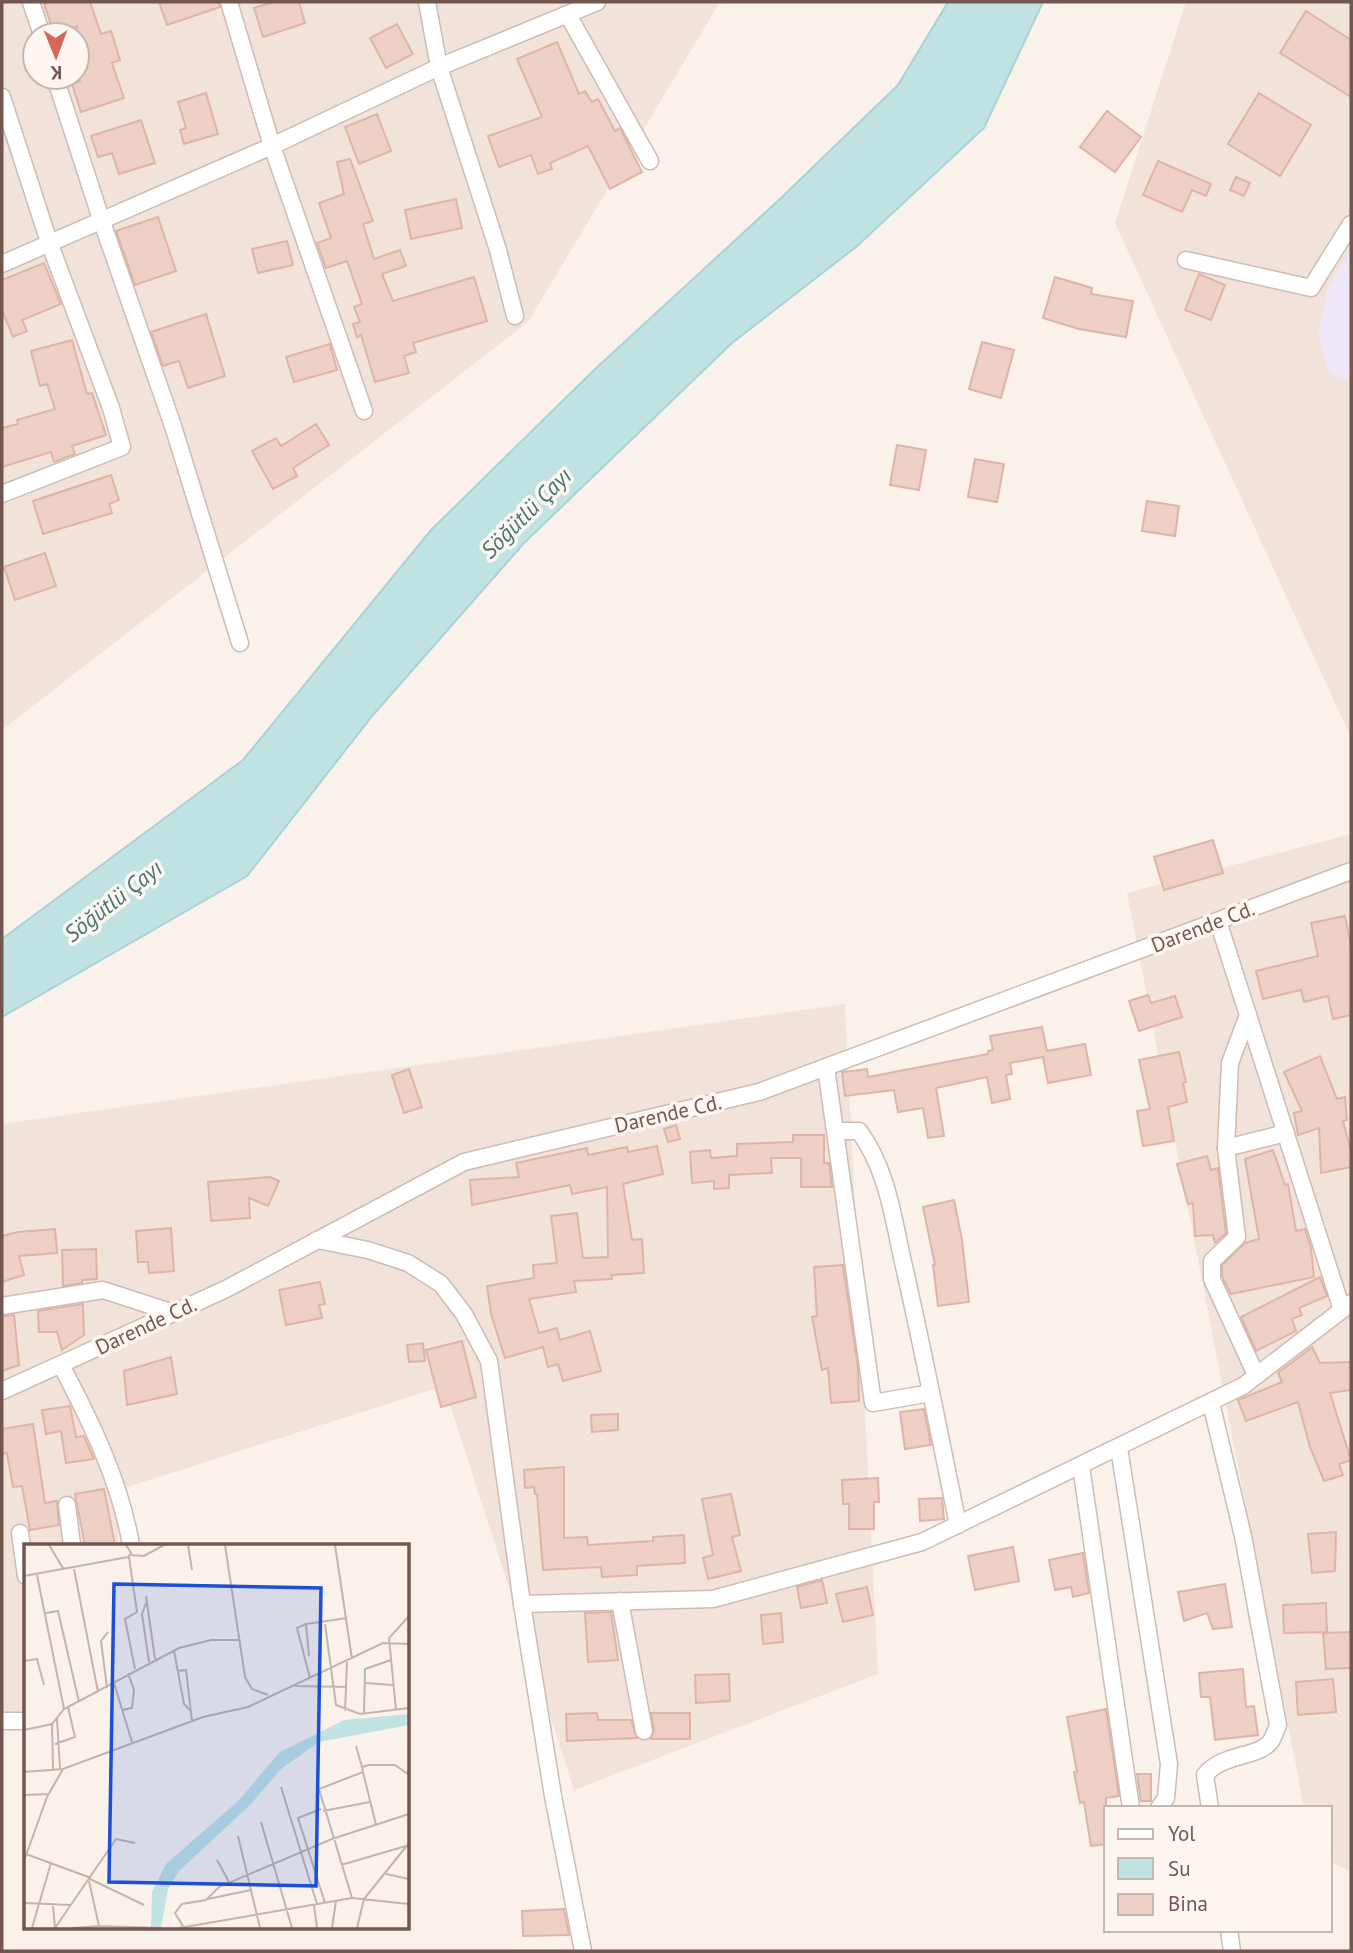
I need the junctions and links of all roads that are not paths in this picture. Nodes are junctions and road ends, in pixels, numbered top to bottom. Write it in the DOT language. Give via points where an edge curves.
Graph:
graph roads {
  1 [pos="31,2"];
  2 [pos="229,2"];
  3 [pos="427,2"];
  4 [pos="597,2"];
  5 [pos="568,15"];
  6 [pos="37,21"];
  7 [pos="439,67"];
  8 [pos="60,91"];
  9 [pos="2,97"];
  10 [pos="272,146"];
  11 [pos="650,160"];
  12 [pos="101,219"];
  13 [pos="1351,224"];
  14 [pos="49,242"];
  15 [pos="1186,260"];
  16 [pos="2,264"];
  17 [pos="515,316"];
  18 [pos="364,411"];
  19 [pos="2,494"];
  20 [pos="240,643"];
  21 [pos="1351,871"];
  22 [pos="1217,921"];
  23 [pos="1248,1016"];
  24 [pos="826,1067"];
  25 [pos="836,1131"];
  26 [pos="1286,1133"];
  27 [pos="1226,1148"];
  28 [pos="317,1240"];
  29 [pos="2,1306"];
  30 [pos="1347,1306"];
  31 [pos="174,1313"];
  32 [pos="61,1365"];
  33 [pos="1256,1375"];
  34 [pos="2,1391"];
  35 [pos="931,1393"];
  36 [pos="1211,1403"];
  37 [pos="1119,1448"];
  38 [pos="1081,1466"];
  39 [pos="67,1506"];
  40 [pos="958,1525"];
  41 [pos="20,1533"];
  42 [pos="72,1544"];
  43 [pos="131,1544"];
  44 [pos="24,1562"];
  45 [pos="620,1601"];
  46 [pos="522,1604"];
  47 [pos="2,1721"];
  48 [pos="24,1721"];
  49 [pos="644,1731"];
  50 [pos="1131,1806"];
  51 [pos="1160,1806"];
  52 [pos="1210,1806"];
  53 [pos="1229,1932"];
  54 [pos="583,1951"];
  55 [pos="1232,1951"];
  1 -- 6 [label="street"];
  2 -- 10 [label="street"];
  3 -- 7 [label="street"];
  4 -- 5 [label="street"];
  5 -- 7 [label="street"];
  5 -- 11 [label="street"];
  7 -- 10 [label="street"];
  7 -- 17 [label="street"];
  8 -- 12 [label="street"];
  9 -- 14 [label="street"];
  10 -- 12 [label="street"];
  10 -- 18 [label="street"];
  12 -- 14 [label="street"];
  12 -- 20 [label="street" via="173,426"];
  13 -- 15 [label="street" via="1311,288"];
  14 -- 16 [label="street"];
  14 -- 19 [label="street" via="122,447"];
  21 -- 22 [label="street, Darende Cd."];
  22 -- 23 [label="street"];
  22 -- 24 [label="street, Darende Cd."];
  23 -- 26 [label="street"];
  23 -- 27 [label="street" via="1230,1063"];
  24 -- 25 [label="street"];
  24 -- 28 [label="street, Darende Cd." via="758,1092 464,1162"];
  25 -- 35 [label="street" via="859,1131 883,1174"];
  25 -- 35 [label="street" via="873,1403"];
  26 -- 27 [label="street"];
  26 -- 30 [label="street"];
  27 -- 33 [label="street" via="1237,1237 1212,1261 1212,1279"];
  28 -- 31 [label="street, Darende Cd."];
  28 -- 46 [label="street" via="408,1264 441,1284 464,1314 489,1361"];
  29 -- 31 [label="street" via="103,1290"];
  30 -- 33 [label="street"];
  31 -- 32 [label="street, Darende Cd."];
  32 -- 34 [label="street, Darende Cd."];
  32 -- 43 [label="street" via="97,1433"];
  33 -- 36 [label="street"];
  35 -- 40 [label="street"];
  36 -- 37 [label="street"];
  36 -- 52 [label="street" via="1243,1536 1278,1725 1269,1744 1209,1769 1205,1775"];
  37 -- 38 [label="street"];
  37 -- 51 [label="street" via="1169,1764 1166,1798"];
  38 -- 40 [label="street"];
  38 -- 50 [label="street"];
  39 -- 42 [label="street"];
  40 -- 45 [label="street" via="922,1542 713,1599"];
  41 -- 44 [label="street"];
  45 -- 46 [label="street"];
  45 -- 49 [label="street"];
  46 -- 54 [label="street"];
  47 -- 48 [label="street"];
  53 -- 55 [label="street"];
}
